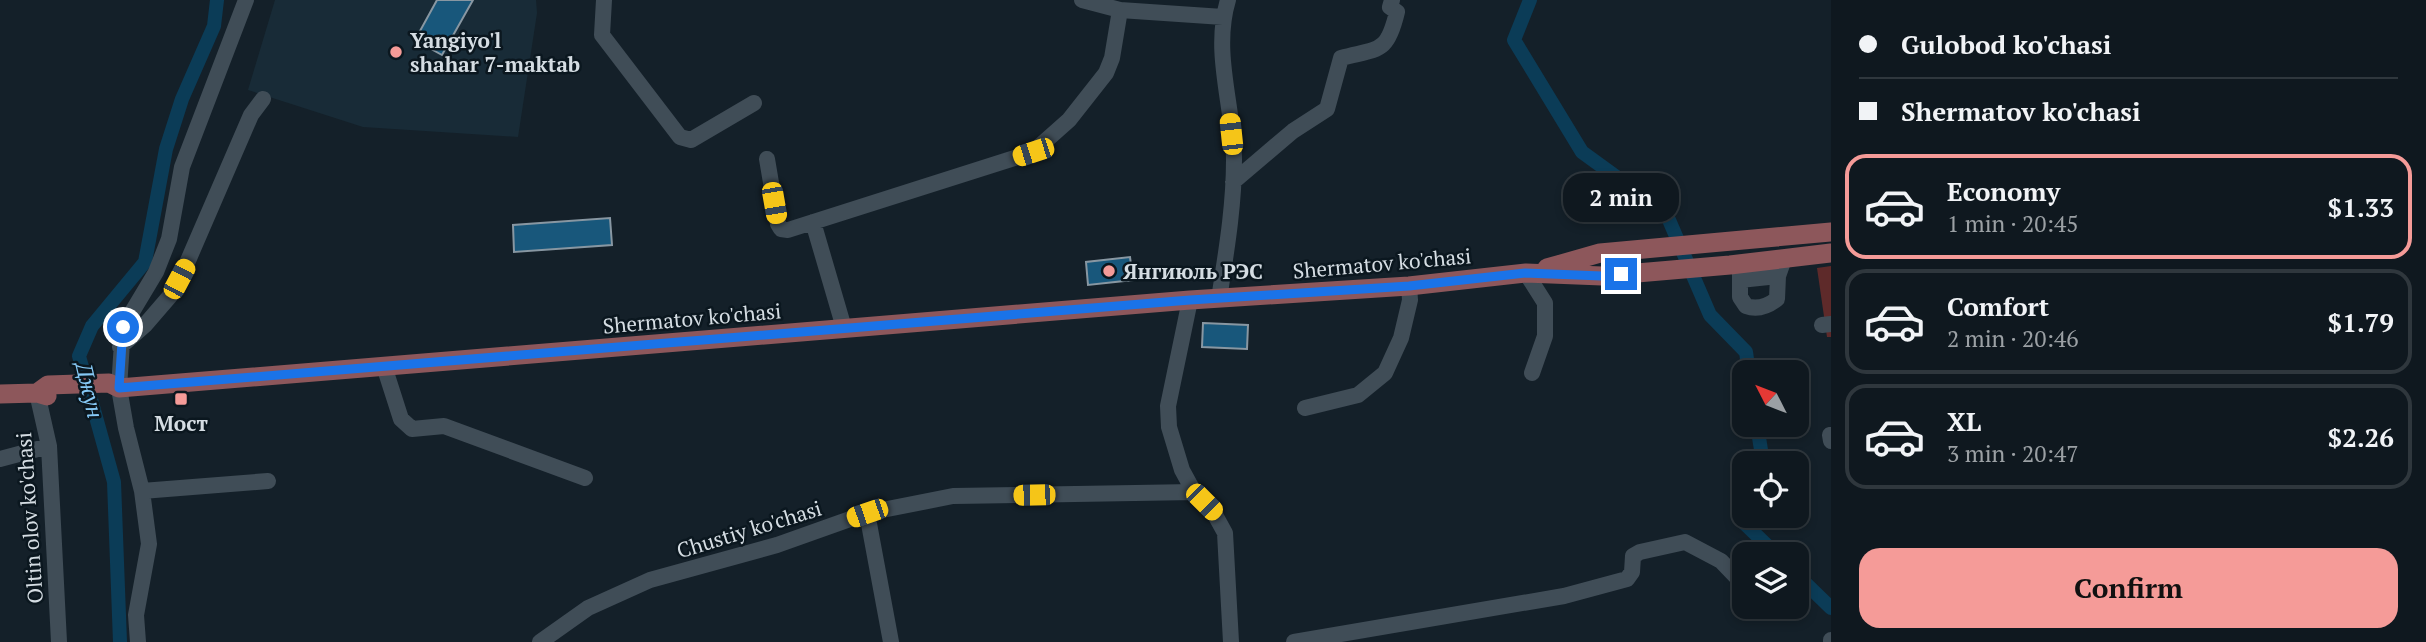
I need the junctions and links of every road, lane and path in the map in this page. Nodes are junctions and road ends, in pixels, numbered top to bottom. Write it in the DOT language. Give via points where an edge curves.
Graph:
graph roads {
  1 [pos="246,0"];
  2 [pos="604,0"];
  3 [pos="1082,0"];
  4 [pos="1228,0"];
  5 [pos="1392,0"];
  6 [pos="1119,10"];
  7 [pos="1223,17"];
  8 [pos="262,99"];
  9 [pos="754,103"];
  10 [pos="766,159"];
  11 [pos="1233,182"];
  12 [pos="813,222"];
  13 [pos="1831,232"];
  14 [pos="1733,242"];
  15 [pos="1831,253"];
  16 [pos="1781,267"];
  17 [pos="1736,270"];
  18 [pos="1525,273"];
  19 [pos="1409,286"];
  20 [pos="1219,299"];
  21 [pos="1190,300"];
  22 [pos="844,328"];
  23 [pos="120,347"];
  24 [pos="384,366"];
  25 [pos="1532,373"];
  26 [pos="112,389"];
  27 [pos="44,391"];
  28 [pos="0,394"];
  29 [pos="1305,408"];
  30 [pos="49,446"];
  31 [pos="0,459"];
  32 [pos="585,478"];
  33 [pos="268,481"];
  34 [pos="142,491"];
  35 [pos="1194,492"];
  36 [pos="867,513"];
  37 [pos="1732,572"];
  38 [pos="59,642"];
  39 [pos="138,642"];
  40 [pos="540,642"];
  41 [pos="891,642"];
  42 [pos="1231,642"];
  43 [pos="1294,642"];
  1 -- 23 [label="street" via="183,167 169,239 156,272 123,327"];
  2 -- 9 [label="street" via="602,35 680,137 691,140"];
  3 -- 6 [label="street"];
  4 -- 7 [label="street"];
  5 -- 11 [label="street" via="1390,7 1397,12 1391,37 1379,48 1340,58 1327,109"];
  6 -- 7 [label="street"];
  6 -- 12 [label="street" via="1106,73 1069,120 1033,152"];
  7 -- 11 [label="street"];
  8 -- 23 [label="street" via="170,296"];
  10 -- 12 [label="street" via="779,227 788,230"];
  11 -- 20 [label="street"];
  12 -- 22 [label="street"];
  13 -- 14 [label="main road, Shermatov ko'chasi"];
  14 -- 17 [label="main road"];
  14 -- 18 [label="main road, Shermatov ko'chasi" via="1600,253"];
  15 -- 16 [label="main road, Shermatov ko'chasi"];
  16 -- 17 [label="main road, Shermatov ko'chasi"];
  16 -- 17 [label="street" via="1777,299 1754,309 1740,297"];
  17 -- 18 [label="main road, Shermatov ko'chasi" via="1602,276"];
  18 -- 19 [label="main road, Shermatov ko'chasi"];
  18 -- 25 [label="street" via="1545,303 1545,336"];
  19 -- 20 [label="main road, Shermatov ko'chasi"];
  19 -- 29 [label="street" via="1401,338 1385,373 1358,395"];
  20 -- 21 [label="main road, Shermatov ko'chasi"];
  21 -- 22 [label="main road, Shermatov ko'chasi"];
  21 -- 35 [label="street" via="1168,406 1169,427"];
  22 -- 24 [label="main road, Shermatov ko'chasi"];
  23 -- 26 [label="street"];
  24 -- 26 [label="main road, Shermatov ko'chasi"];
  24 -- 32 [label="street" via="401,419 412,429 444,426"];
  26 -- 27 [label="main road, Shermatov ko'chasi"];
  26 -- 34 [label="street"];
  27 -- 28 [label="main road, Shermatov ko'chasi"];
  27 -- 30 [label="street, Oltin olov ko'chasi"];
  30 -- 31 [label="street"];
  30 -- 38 [label="street, Oltin olov ko'chasi"];
  33 -- 34 [label="street"];
  34 -- 39 [label="street" via="149,544 135,615"];
  35 -- 36 [label="street, Chustiy ko'chasi" via="953,496"];
  35 -- 42 [label="street" via="1225,533"];
  36 -- 40 [label="street, Chustiy ko'chasi" via="777,545 650,580 588,608"];
  36 -- 41 [label="street"];
  37 -- 43 [label="street" via="1721,561 1685,542 1633,556 1627,579 1564,596"];
}
